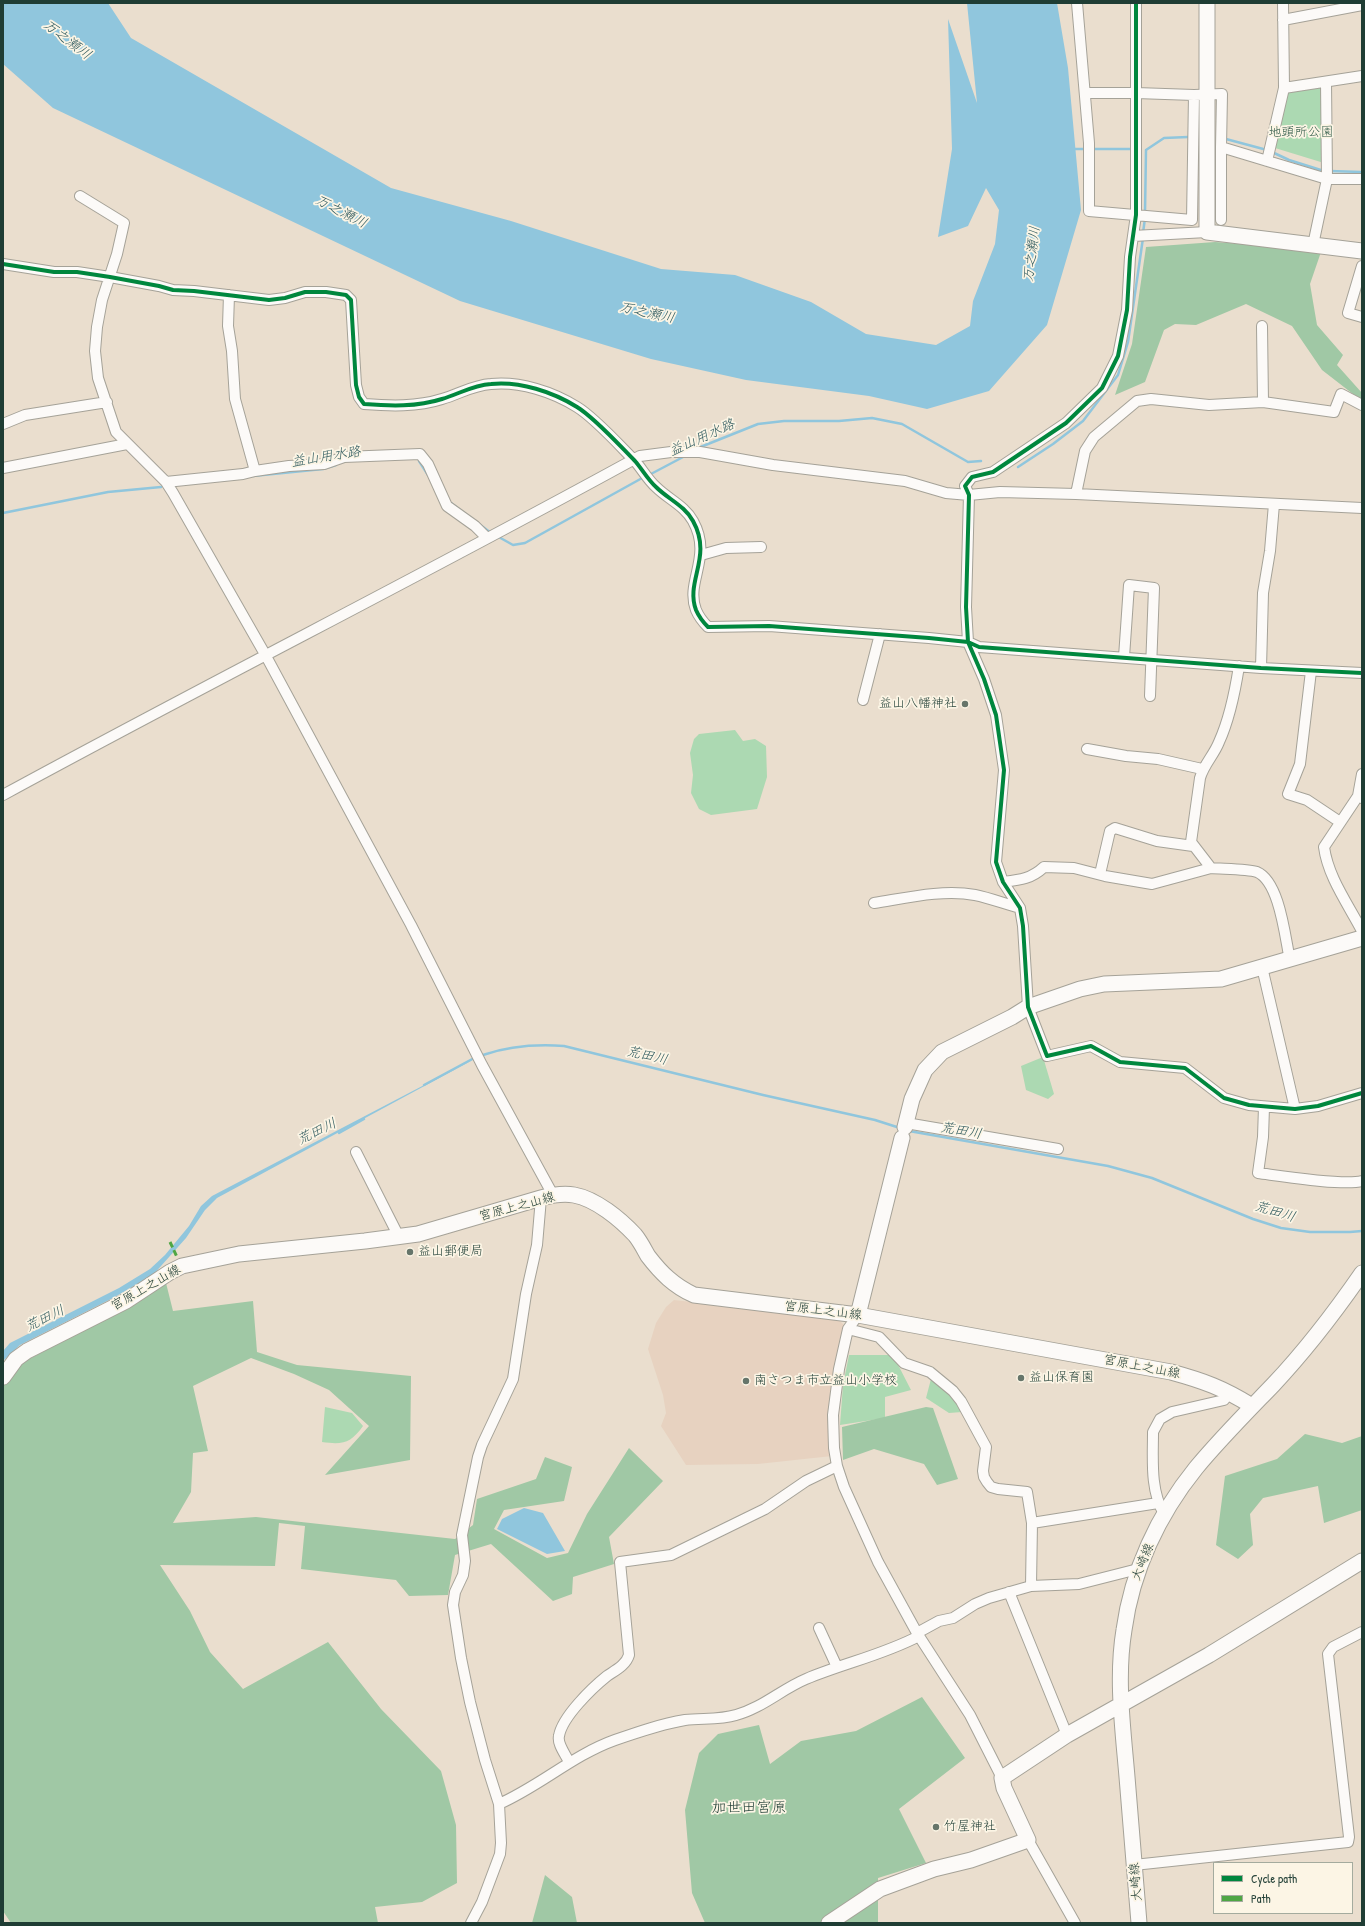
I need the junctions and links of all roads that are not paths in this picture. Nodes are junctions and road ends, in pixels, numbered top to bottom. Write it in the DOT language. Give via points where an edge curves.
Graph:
graph roads {
  1 [pos="1076,3"];
  2 [pos="1136,3"];
  3 [pos="1207,3"];
  4 [pos="1282,3"];
  5 [pos="1362,5"];
  6 [pos="1283,20"];
  7 [pos="1362,76"];
  8 [pos="1326,82"];
  9 [pos="1284,88"];
  10 [pos="1136,92"];
  11 [pos="1085,93"];
  12 [pos="1201,95"];
  13 [pos="1212,140"];
  14 [pos="1269,154"];
  15 [pos="1327,177"];
  16 [pos="1362,179"];
  17 [pos="80,196"];
  18 [pos="1141,215"];
  19 [pos="1221,220"];
  20 [pos="1207,232"];
  21 [pos="1140,235"];
  22 [pos="1312,245"];
  23 [pos="1362,251"];
  24 [pos="3,264"];
  25 [pos="1362,266"];
  26 [pos="110,277"];
  27 [pos="229,295"];
  28 [pos="1362,317"];
  29 [pos="1262,326"];
  30 [pos="107,402"];
  31 [pos="1263,402"];
  32 [pos="1362,405"];
  33 [pos="3,424"];
  34 [pos="127,444"];
  35 [pos="633,460"];
  36 [pos="3,468"];
  37 [pos="255,471"];
  38 [pos="166,482"];
  39 [pos="1076,494"];
  40 [pos="968,495"];
  41 [pos="1274,504"];
  42 [pos="1362,508"];
  43 [pos="487,538"];
  44 [pos="761,547"];
  45 [pos="701,555"];
  46 [pos="880,634"];
  47 [pos="968,642"];
  48 [pos="266,656"];
  49 [pos="1124,657"];
  50 [pos="1151,659"];
  51 [pos="1239,666"];
  52 [pos="1261,668"];
  53 [pos="1311,671"];
  54 [pos="1362,673"];
  55 [pos="1150,696"];
  56 [pos="863,700"];
  57 [pos="1087,749"];
  58 [pos="1202,769"];
  59 [pos="1362,774"];
  60 [pos="3,795"];
  61 [pos="1360,797"];
  62 [pos="1340,822"];
  63 [pos="1194,846"];
  64 [pos="1210,868"];
  65 [pos="1100,874"];
  66 [pos="1003,882"];
  67 [pos="874,902"];
  68 [pos="1020,908"];
  69 [pos="1362,930"];
  70 [pos="1362,938"];
  71 [pos="1290,960"];
  72 [pos="1262,967"];
  73 [pos="1028,1007"];
  74 [pos="1362,1093"];
  75 [pos="1264,1107"];
  76 [pos="1294,1109"];
  77 [pos="904,1129"];
  78 [pos="1058,1149"];
  79 [pos="356,1152"];
  80 [pos="1362,1181"];
  81 [pos="547,1197"];
  82 [pos="399,1237"];
  83 [pos="1362,1273"];
  84 [pos="858,1315"];
  85 [pos="848,1329"];
  86 [pos="4,1374"];
  87 [pos="1230,1392"];
  88 [pos="1252,1406"];
  89 [pos="837,1466"];
  90 [pos="1161,1509"];
  91 [pos="1032,1524"];
  92 [pos="1362,1560"];
  93 [pos="1138,1569"];
  94 [pos="1031,1586"];
  95 [pos="1009,1592"];
  96 [pos="820,1628"];
  97 [pos="1362,1632"];
  98 [pos="918,1635"];
  99 [pos="837,1666"];
  100 [pos="1121,1704"];
  101 [pos="1067,1735"];
  102 [pos="569,1762"];
  103 [pos="1002,1778"];
  104 [pos="499,1804"];
  105 [pos="1028,1840"];
  106 [pos="1134,1865"];
  107 [pos="470,1923"];
  108 [pos="829,1923"];
  109 [pos="1075,1923"];
  110 [pos="1139,1923"];
  1 -- 11 [label="street"];
  2 -- 10 [label="street"];
  3 -- 12 [label="street"];
  4 -- 6 [label="street"];
  5 -- 6 [label="street"];
  6 -- 9 [label="street"];
  7 -- 8 [label="street"];
  8 -- 9 [label="street"];
  8 -- 15 [label="street"];
  9 -- 14 [label="street"];
  10 -- 11 [label="street"];
  10 -- 12 [label="street"];
  10 -- 18 [label="street" via="1136,143"];
  11 -- 18 [label="street" via="1089,143 1089,211"];
  12 -- 13 [label="street"];
  12 -- 13 [label="street" via="1222,94"];
  12 -- 18 [label="street" via="1192,220"];
  13 -- 14 [label="street"];
  13 -- 19 [label="street"];
  13 -- 20 [label="street"];
  14 -- 15 [label="street"];
  15 -- 16 [label="street"];
  15 -- 22 [label="street"];
  17 -- 26 [label="street" via="124,223"];
  18 -- 21 [label="street"];
  20 -- 21 [label="street"];
  20 -- 22 [label="street"];
  21 -- 40 [label="street" via="1130,257 1127,310 1118,356 1106,382 1066,423 993,472 972,477 965,486"];
  22 -- 23 [label="street"];
  24 -- 26 [label="street"];
  25 -- 28 [label="street" via="1348,313"];
  26 -- 27 [label="street" via="173,290"];
  26 -- 30 [label="street" via="102,300 95,350 98,378"];
  27 -- 35 [label="street" via="269,300 305,292 346,295 351,300 356,385 364,404 395,407 442,399 477,385 530,387 584,412"];
  27 -- 37 [label="street" via="228,326 235,399"];
  29 -- 31 [label="street"];
  30 -- 33 [label="street" via="25,416"];
  30 -- 34 [label="street" via="116,432"];
  31 -- 32 [label="street" via="1334,412 1341,394"];
  31 -- 39 [label="street" via="1209,405 1151,399 1137,401 1094,437 1085,451"];
  34 -- 36 [label="street"];
  34 -- 38 [label="street"];
  35 -- 40 [label="street" via="656,453 700,452 773,465 905,481 946,493"];
  35 -- 43 [label="street"];
  35 -- 45 [label="street" via="655,486 684,509 693,520 701,543"];
  37 -- 38 [label="street"];
  37 -- 43 [label="street" via="324,464 344,457 420,454 428,464 447,506"];
  38 -- 48 [label="street"];
  39 -- 40 [label="street" via="1000,492"];
  39 -- 41 [label="street"];
  40 -- 47 [label="street"];
  41 -- 42 [label="street"];
  41 -- 52 [label="street" via="1263,593"];
  43 -- 48 [label="street"];
  44 -- 45 [label="street" via="726,548"];
  45 -- 46 [label="street" via="694,596 696,609 708,627 769,626"];
  46 -- 47 [label="street"];
  46 -- 56 [label="street"];
  47 -- 49 [label="street" via="979,647"];
  47 -- 66 [label="street" via="996,715 1001,744 1004,770 996,862"];
  48 -- 60 [label="street" via="138,721"];
  48 -- 81 [label="street" via="411,925"];
  49 -- 50 [label="street"];
  49 -- 50 [label="street" via="1129,585 1154,588"];
  50 -- 51 [label="street"];
  50 -- 55 [label="street"];
  51 -- 52 [label="street"];
  51 -- 58 [label="street" via="1228,718 1219,743"];
  52 -- 53 [label="street"];
  53 -- 54 [label="street"];
  53 -- 62 [label="street" via="1300,764 1288,794 1307,800"];
  57 -- 58 [label="street" via="1158,759"];
  58 -- 63 [label="street" via="1190,838"];
  59 -- 61 [label="street"];
  61 -- 62 [label="street"];
  62 -- 69 [label="street" via="1324,847 1325,856 1340,892"];
  63 -- 64 [label="street"];
  63 -- 65 [label="street" via="1157,841 1115,828 1110,831"];
  64 -- 65 [label="street" via="1152,884"];
  64 -- 71 [label="street" via="1257,872 1269,883 1275,893"];
  65 -- 66 [label="street" via="1074,868 1044,867 1028,879"];
  66 -- 68 [label="street"];
  67 -- 68 [label="street" via="959,894 975,895"];
  68 -- 73 [label="street"];
  70 -- 71 [label="street"];
  71 -- 72 [label="street"];
  72 -- 73 [label="street" via="1207,981 1104,984 1080,989"];
  72 -- 76 [label="street"];
  73 -- 75 [label="street" via="1047,1056 1091,1046 1120,1062 1185,1068 1224,1098"];
  73 -- 77 [label="street" via="942,1052 925,1070 912,1099"];
  74 -- 76 [label="street" via="1318,1106"];
  75 -- 76 [label="street"];
  75 -- 80 [label="street" via="1258,1173 1332,1181"];
  77 -- 78 [label="street"];
  77 -- 84 [label="street"];
  79 -- 82 [label="street"];
  81 -- 82 [label="street, 宮原上之山線" via="456,1224"];
  81 -- 84 [label="street, 宮原上之山線" via="575,1195 604,1209 635,1236 673,1284 694,1295"];
  81 -- 104 [label="street" via="526,1294 513,1378 478,1457 462,1536 465,1561 463,1575 455,1592 453,1605 470,1702"];
  82 -- 86 [label="street, 宮原上之山線" via="239,1254 182,1266 126,1302 27,1351 16,1359"];
  83 -- 88 [label="street, 大崎線" via="1334,1314"];
  84 -- 85 [label="street"];
  84 -- 87 [label="street, 宮原上之山線" via="1171,1372 1200,1379"];
  85 -- 89 [label="street" via="834,1414"];
  85 -- 91 [label="street" via="879,1336 904,1363 930,1372 952,1391 961,1401 986,1447 984,1477 992,1487 1027,1492"];
  87 -- 88 [label="street, 宮原上之山線"];
  87 -- 90 [label="street" via="1224,1400 1172,1412 1160,1419 1155,1426 1155,1486"];
  88 -- 90 [label="street, 大崎線"];
  89 -- 98 [label="street" via="878,1562"];
  89 -- 102 [label="street" via="806,1481 766,1509 671,1554 620,1562 629,1655 624,1664 598,1684 568,1716 559,1742"];
  90 -- 91 [label="street"];
  90 -- 93 [label="street, 大崎線"];
  91 -- 94 [label="street"];
  92 -- 100 [label="street" via="1209,1655"];
  93 -- 94 [label="street" via="1079,1584"];
  93 -- 100 [label="street, 大崎線" via="1123,1632"];
  94 -- 95 [label="street"];
  95 -- 98 [label="street" via="975,1604 953,1618 939,1621"];
  95 -- 101 [label="street"];
  96 -- 99 [label="street"];
  97 -- 106 [label="street" via="1333,1646 1328,1654 1348,1842"];
  98 -- 99 [label="street" via="885,1652"];
  98 -- 103 [label="street" via="970,1715"];
  99 -- 102 [label="street" via="804,1680 758,1707 735,1716 686,1720 644,1730 592,1749"];
  100 -- 101 [label="street"];
  100 -- 106 [label="street, 大崎線"];
  101 -- 103 [label="street"];
  102 -- 104 [label="street" via="518,1795"];
  103 -- 105 [label="street" via="1004,1788"];
  104 -- 107 [label="street" via="500,1854 482,1902"];
  105 -- 108 [label="street" via="880,1889"];
  105 -- 109 [label="street"];
  106 -- 110 [label="street, 大崎線"];
}
